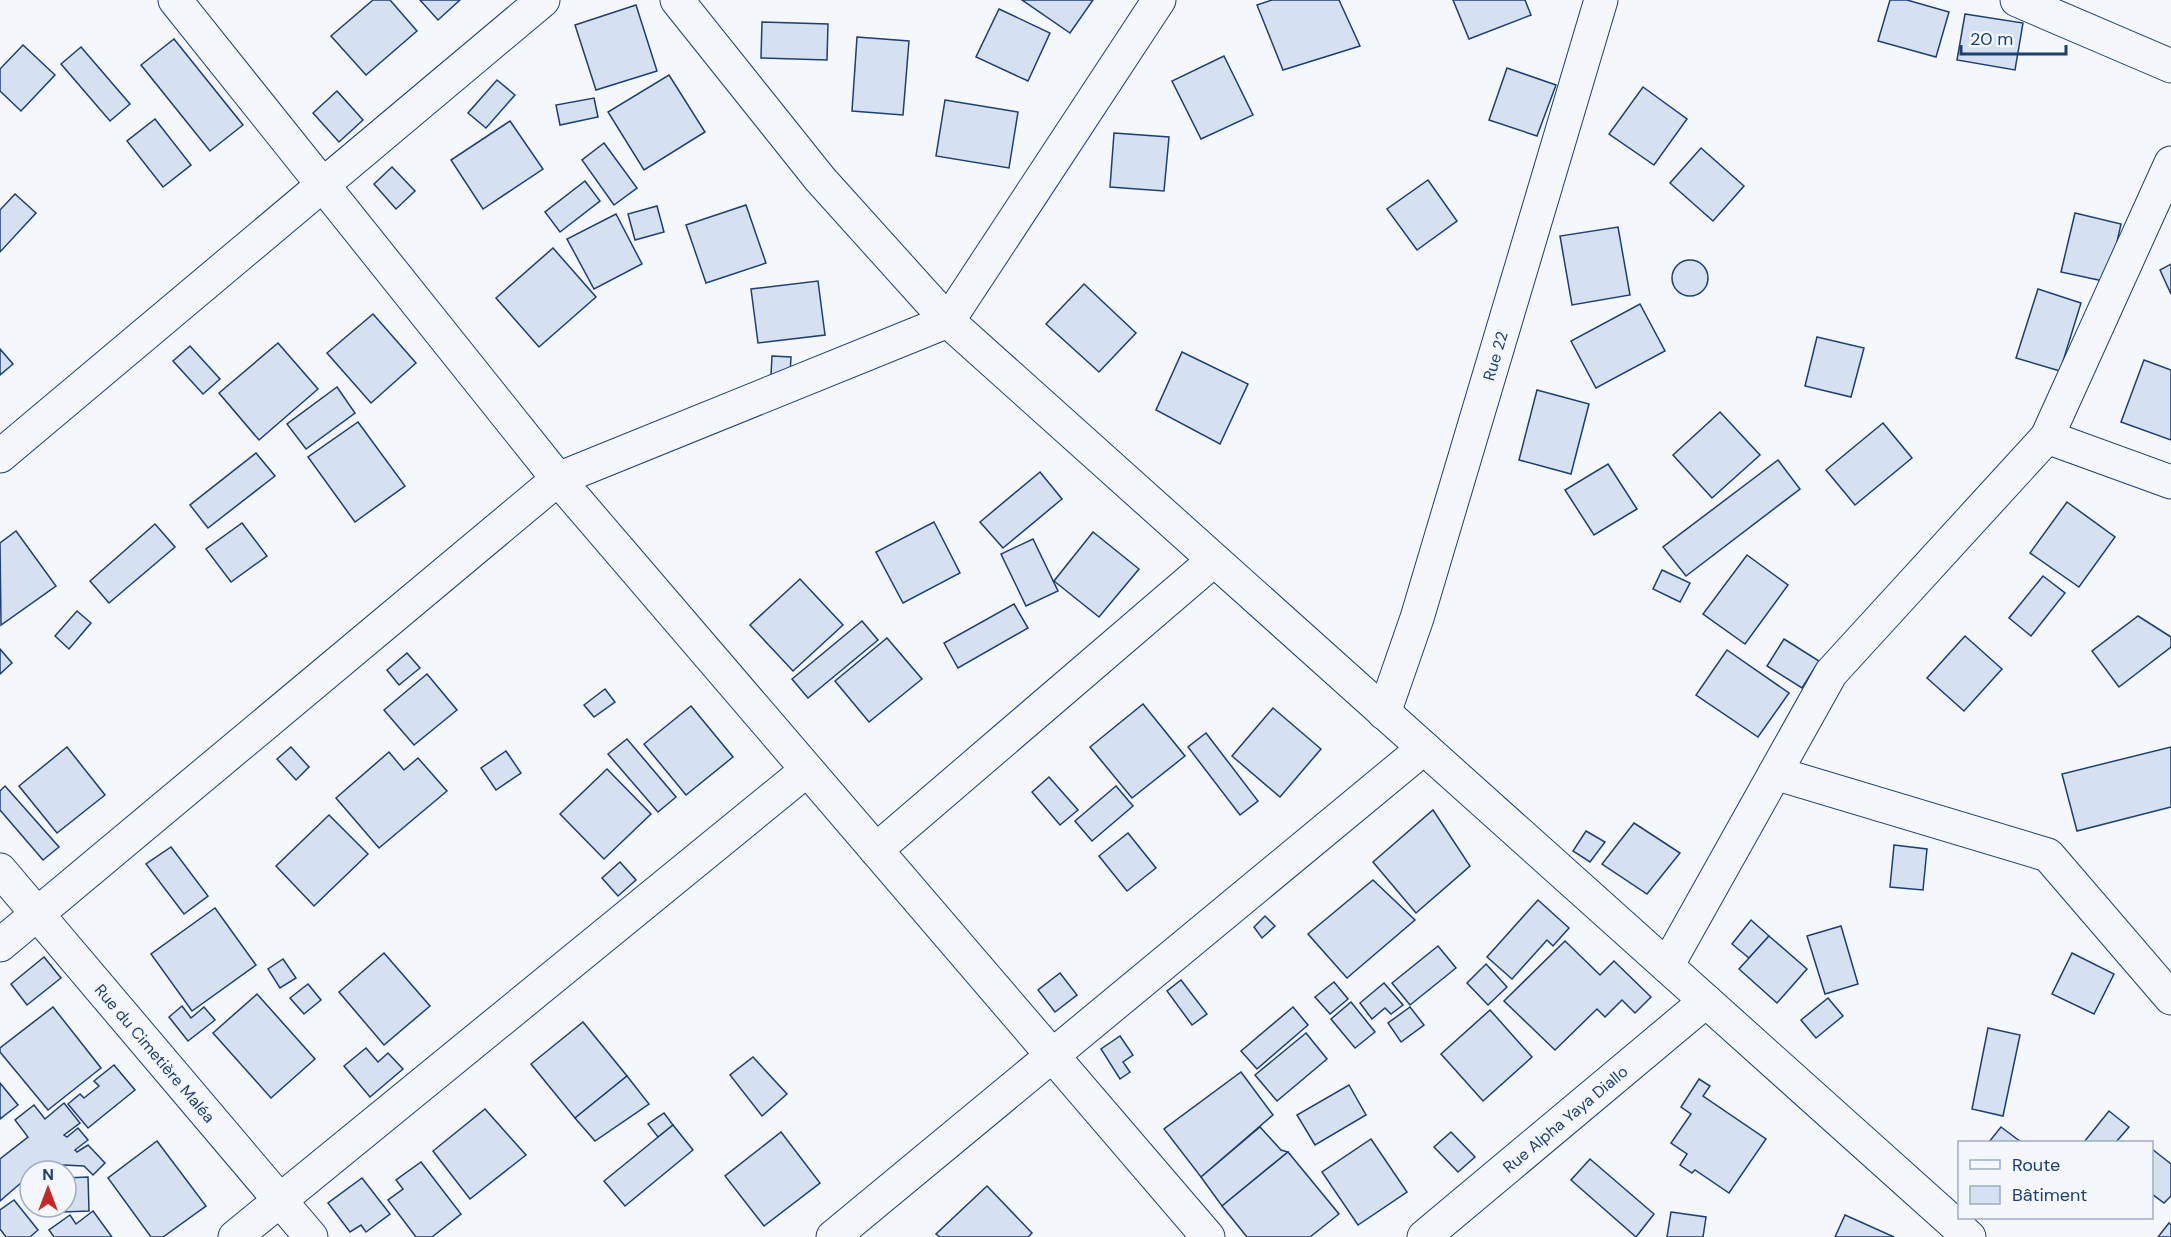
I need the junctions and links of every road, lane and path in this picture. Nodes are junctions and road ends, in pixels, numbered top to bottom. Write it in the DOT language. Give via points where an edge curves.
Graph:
graph roads {
  1 [pos="175,0"];
  2 [pos="543,0"];
  3 [pos="677,0"];
  4 [pos="1158,0"];
  5 [pos="1601,0"];
  6 [pos="2017,0"];
  7 [pos="2171,66"];
  8 [pos="2171,163"];
  9 [pos="323,185"];
  10 [pos="948,321"];
  11 [pos="2047,437"];
  12 [pos="0,456"];
  13 [pos="558,479"];
  14 [pos="2171,482"];
  15 [pos="1214,560"];
  16 [pos="1384,713"];
  17 [pos="1424,748"];
  18 [pos="807,770"];
  19 [pos="1775,773"];
  20 [pos="876,850"];
  21 [pos="0,870"];
  22 [pos="38,914"];
  23 [pos="0,945"];
  24 [pos="1667,966"];
  25 [pos="2171,998"];
  26 [pos="1706,1001"];
  27 [pos="1052,1056"];
  28 [pos="280,1200"];
  29 [pos="236,1237"];
  30 [pos="311,1237"];
  31 [pos="833,1237"];
  32 [pos="1208,1237"];
  33 [pos="1424,1237"];
  34 [pos="1969,1237"];
  1 -- 9 [label="street"];
  2 -- 9 [label="street"];
  3 -- 10 [label="street" via="820,179"];
  4 -- 10 [label="street"];
  5 -- 16 [label="street, Rue 22" via="1417,618"];
  6 -- 7 [label="street"];
  8 -- 11 [label="street"];
  9 -- 12 [label="street"];
  9 -- 13 [label="street"];
  10 -- 13 [label="street"];
  10 -- 15 [label="street"];
  11 -- 14 [label="street"];
  11 -- 19 [label="street" via="1831,673"];
  13 -- 18 [label="street"];
  13 -- 22 [label="street"];
  15 -- 16 [label="street"];
  15 -- 20 [label="street"];
  16 -- 17 [label="street"];
  17 -- 24 [label="street"];
  17 -- 27 [label="street"];
  18 -- 20 [label="street"];
  18 -- 28 [label="street"];
  19 -- 24 [label="street"];
  19 -- 25 [label="street" via="2048,855"];
  20 -- 27 [label="street"];
  21 -- 22 [label="street, Rue du Cimetière Maléa"];
  22 -- 23 [label="street"];
  22 -- 28 [label="street, Rue du Cimetière Maléa"];
  24 -- 26 [label="street"];
  26 -- 33 [label="street, Rue Alpha Yaya Diallo"];
  26 -- 34 [label="street"];
  27 -- 31 [label="street"];
  27 -- 32 [label="street"];
  28 -- 29 [label="street"];
  28 -- 30 [label="street, Rue du Cimetière Maléa"];
}
